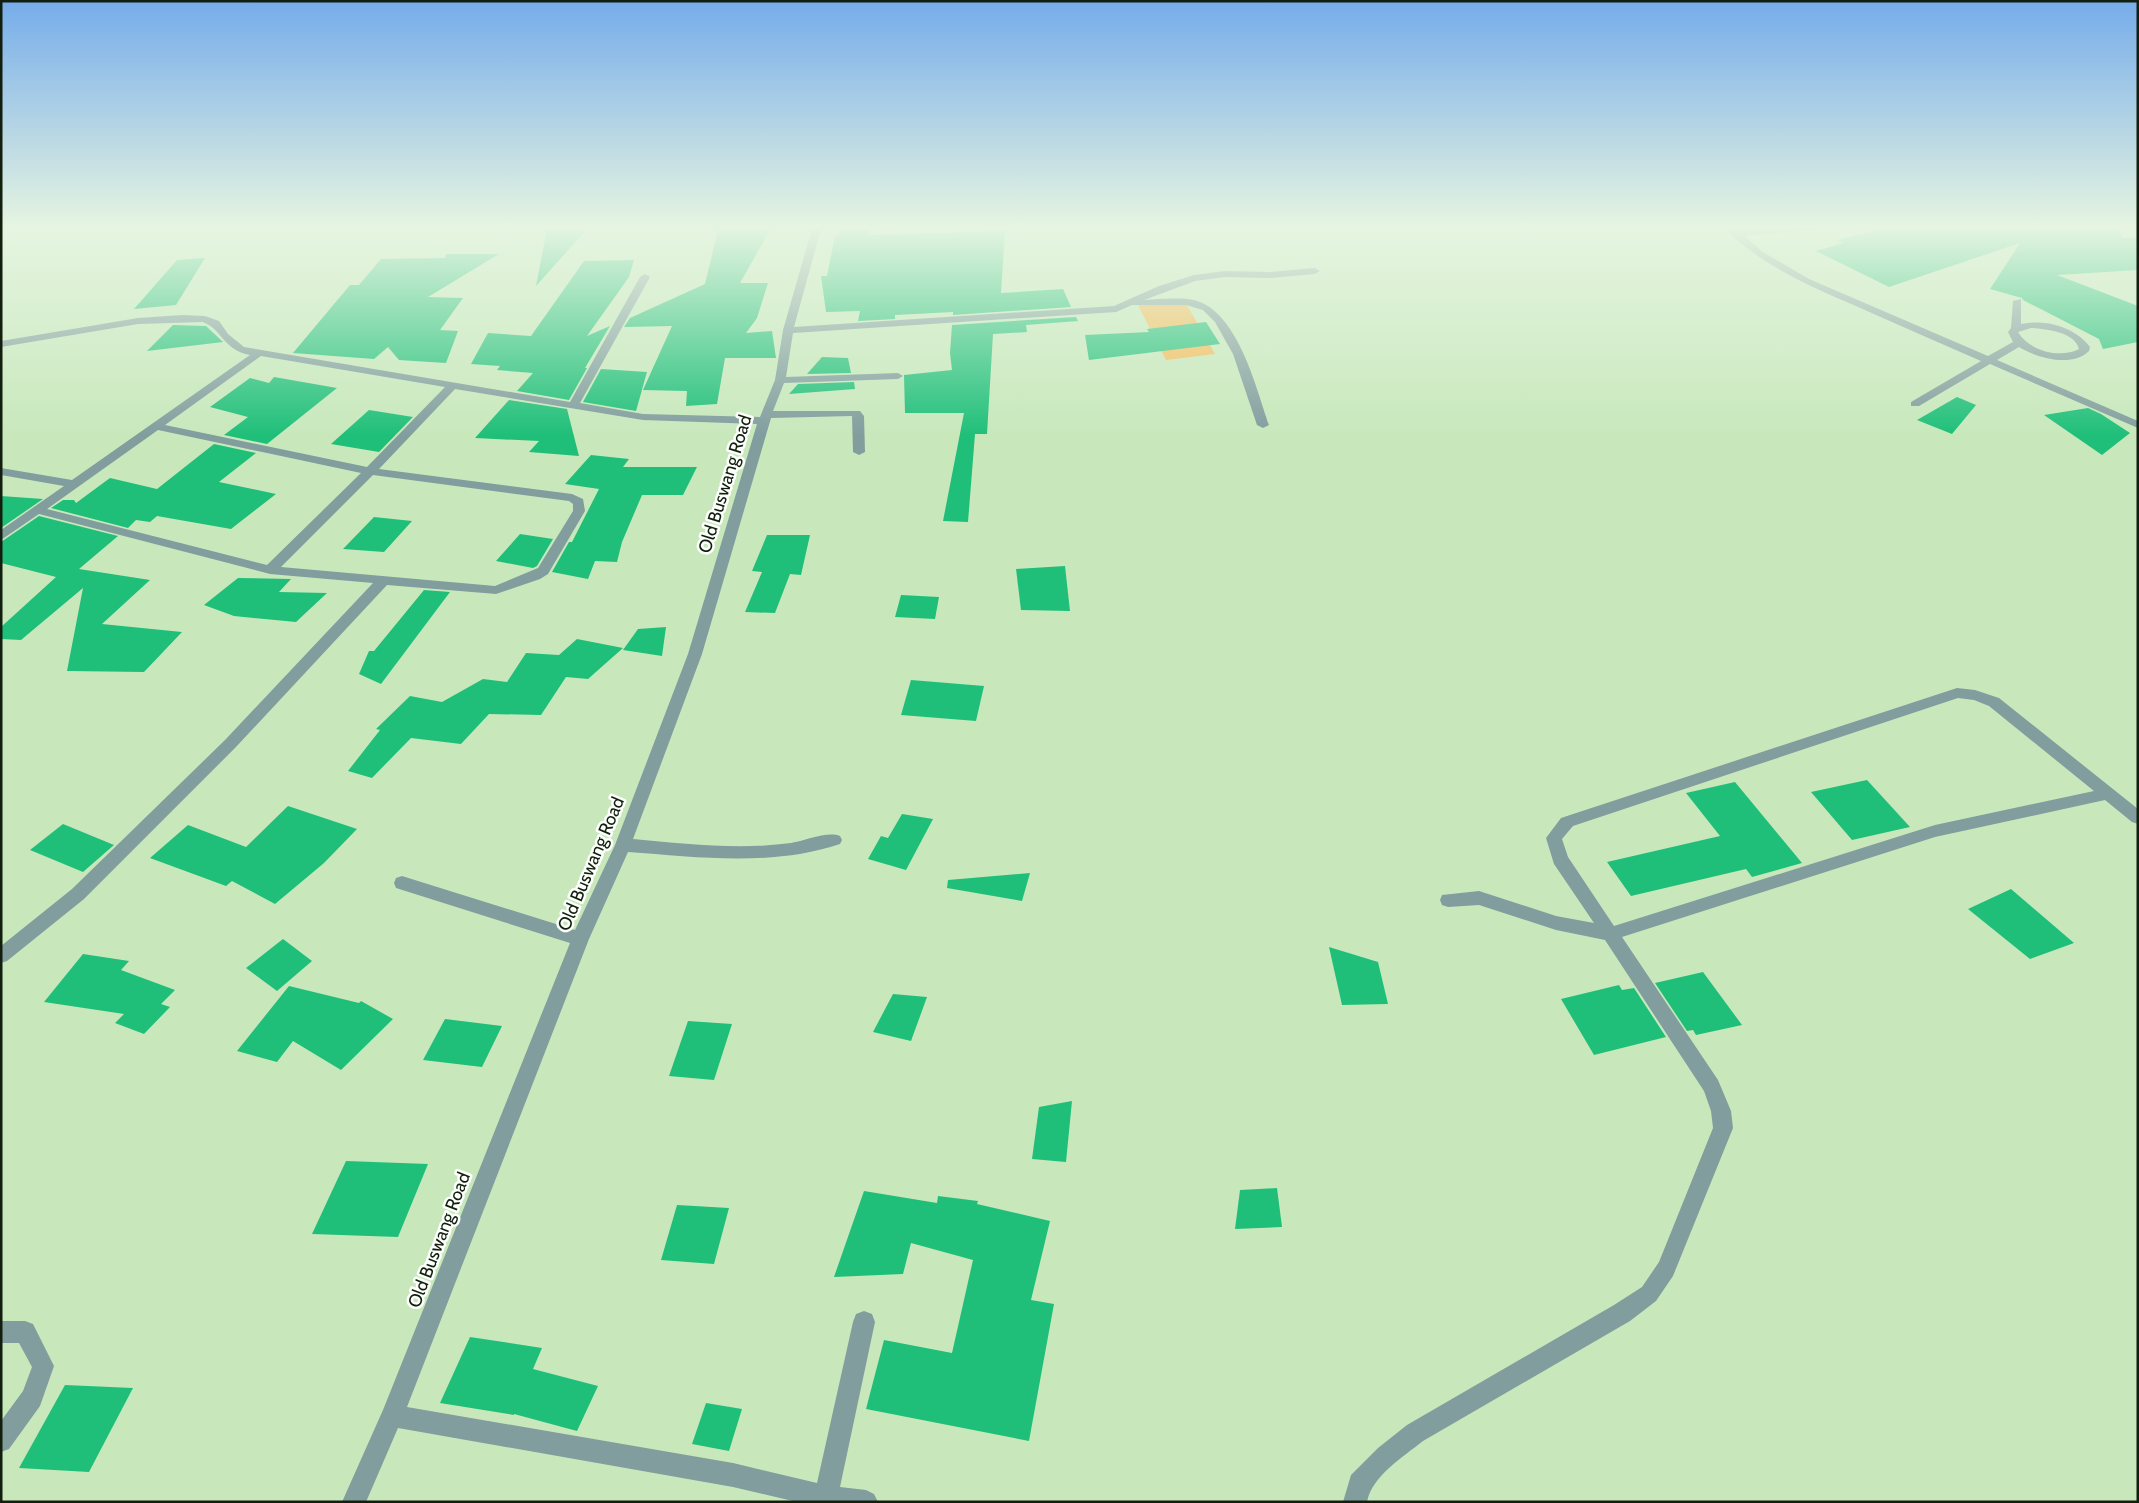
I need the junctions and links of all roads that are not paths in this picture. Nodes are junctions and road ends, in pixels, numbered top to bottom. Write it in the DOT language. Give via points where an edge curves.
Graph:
graph roads {
  1 [pos="635,295"];
  2 [pos="798,295"];
  3 [pos="1147,295"];
  4 [pos="1839,295"];
  5 [pos="2018,301"];
  6 [pos="1132,302"];
  7 [pos="2016,328"];
  8 [pos="788,330"];
  9 [pos="2020,342"];
  10 [pos="1,344"];
  11 [pos="259,353"];
  12 [pos="1990,360"];
  13 [pos="898,376"];
  14 [pos="780,380"];
  15 [pos="452,386"];
  16 [pos="1915,404"];
  17 [pos="574,405"];
  18 [pos="765,418"];
  19 [pos="1263,425"];
  20 [pos="2138,425"];
  21 [pos="155,426"];
  22 [pos="859,452"];
  23 [pos="1,471"];
  24 [pos="370,471"];
  25 [pos="74,484"];
  26 [pos="37,510"];
  27 [pos="1,536"];
  28 [pos="270,570"];
  29 [pos="384,580"];
  30 [pos="2106,794"];
  31 [pos="2138,818"];
  32 [pos="834,840"];
  33 [pos="623,845"];
  34 [pos="402,884"];
  35 [pos="1448,900"];
  36 [pos="1610,934"];
  37 [pos="580,939"];
  38 [pos="1,956"];
  39 [pos="864,1322"];
  40 [pos="1,1332"];
  41 [pos="392,1416"];
  42 [pos="1,1441"];
  43 [pos="826,1497"];
  44 [pos="354,1502"];
  45 [pos="866,1502"];
  46 [pos="1355,1502"];
  1 -- 17 [label="street"];
  2 -- 8 [label="street, Old Buswang Road"];
  3 -- 6 [label="street"];
  4 -- 12 [label="street"];
  5 -- 7 [label="street"];
  6 -- 8 [label="street" via="1116,309"];
  6 -- 19 [label="street" via="1194,302 1206,306 1218,316 1231,337"];
  7 -- 9 [label="street" via="2014,332"];
  7 -- 9 [label="street" via="2030,325 2053,328 2074,336 2085,347 2080,355 2060,356 2037,352"];
  8 -- 14 [label="street, Old Buswang Road"];
  9 -- 12 [label="street"];
  10 -- 11 [label="street" via="138,321 182,318 215,323 224,336 241,350"];
  11 -- 15 [label="street"];
  11 -- 21 [label="street"];
  12 -- 16 [label="street"];
  12 -- 20 [label="street"];
  13 -- 14 [label="street"];
  14 -- 18 [label="street, Old Buswang Road"];
  15 -- 17 [label="street"];
  15 -- 24 [label="street"];
  17 -- 18 [label="street" via="643,417"];
  18 -- 22 [label="street" via="858,414"];
  18 -- 33 [label="street, Old Buswang Road" via="694,654"];
  21 -- 24 [label="street"];
  21 -- 25 [label="street"];
  23 -- 25 [label="street"];
  24 -- 28 [label="street"];
  24 -- 29 [label="street" via="572,498 580,506 543,570 535,576 496,590"];
  25 -- 26 [label="street"];
  26 -- 27 [label="street"];
  26 -- 28 [label="street"];
  28 -- 29 [label="street"];
  29 -- 38 [label="street" via="230,744 78,894"];
  30 -- 31 [label="street"];
  30 -- 36 [label="street" via="1935,831"];
  30 -- 36 [label="street" via="1994,702 1957,693 1567,822 1554,838 1560,859"];
  32 -- 33 [label="street" via="806,848 723,852"];
  33 -- 37 [label="street, Old Buswang Road"];
  34 -- 37 [label="street"];
  35 -- 36 [label="street" via="1479,898 1556,923"];
  36 -- 46 [label="street" via="1710,1086 1721,1111 1723,1128 1666,1269 1649,1294 1622,1313 1415,1433 1359,1483"];
  37 -- 41 [label="street, Old Buswang Road"];
  39 -- 43 [label="street"];
  40 -- 42 [label="street" via="25,1332 43,1366 32,1398"];
  41 -- 43 [label="street" via="733,1476"];
  41 -- 44 [label="street, Old Buswang Road"];
  43 -- 45 [label="street"];
}
